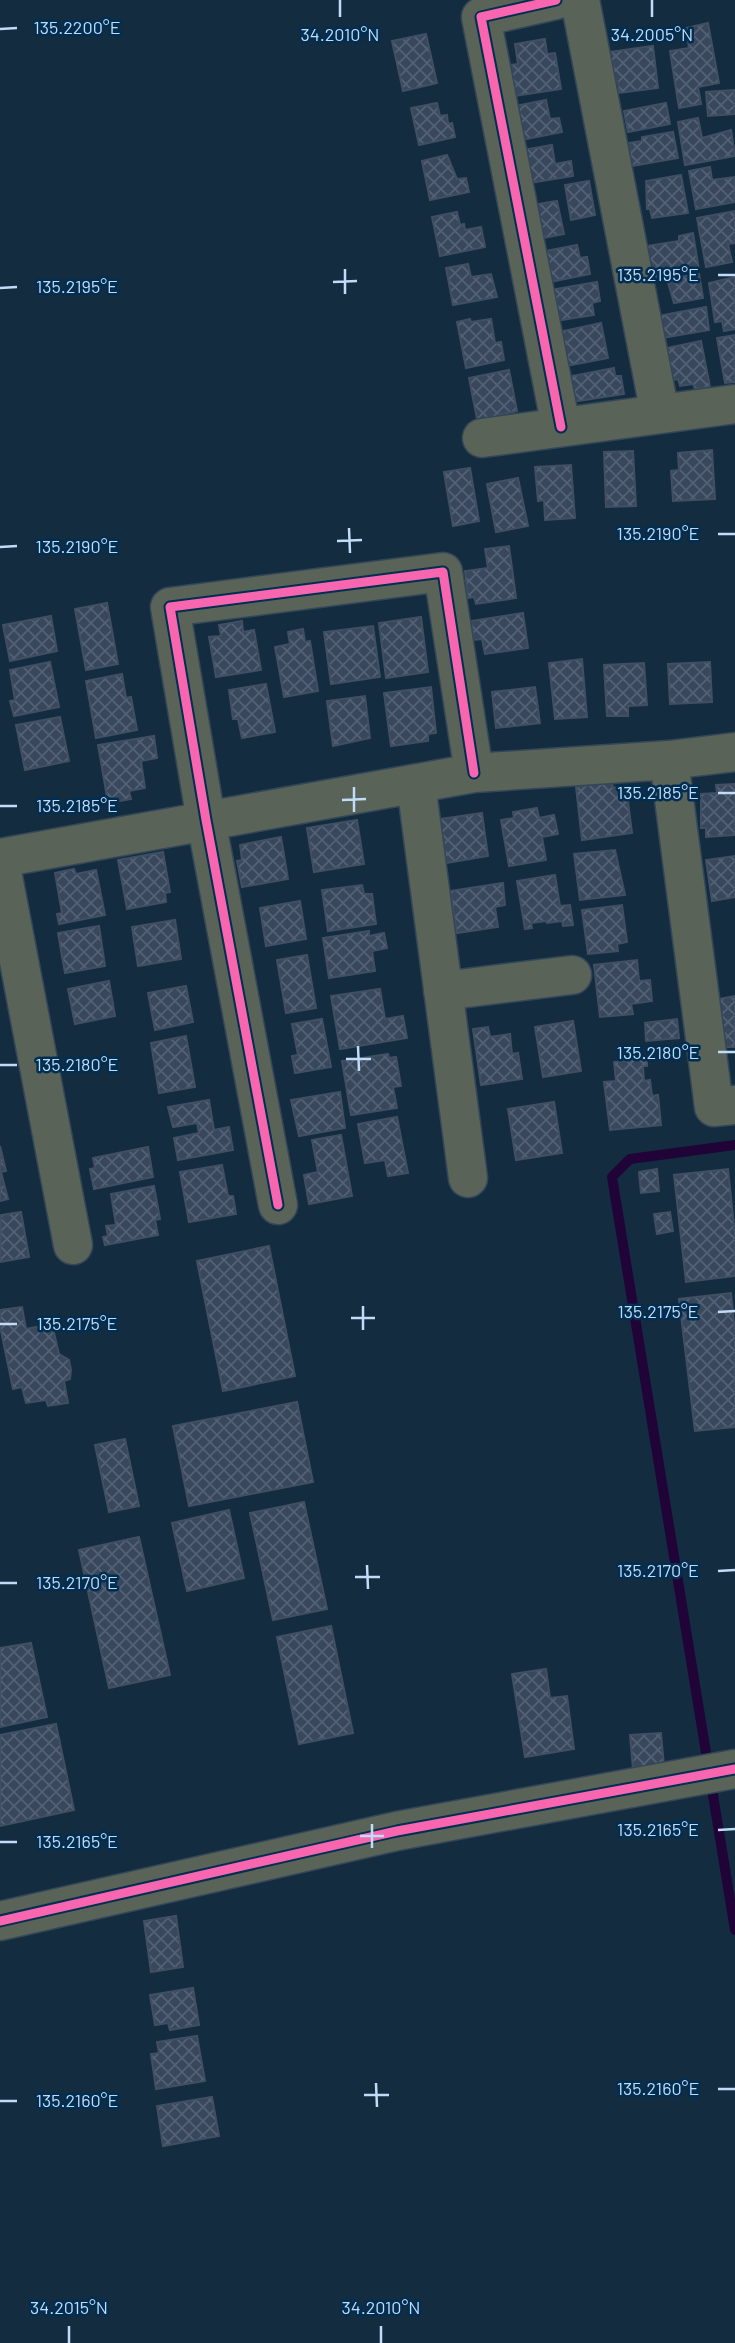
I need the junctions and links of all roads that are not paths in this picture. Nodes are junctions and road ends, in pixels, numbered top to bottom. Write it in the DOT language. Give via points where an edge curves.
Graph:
graph roads {
  1 [pos="556,0"];
  2 [pos="580,0"];
  3 [pos="735,404"];
  4 [pos="660,414"];
  5 [pos="561,427"];
  6 [pos="482,438"];
  7 [pos="735,752"];
  8 [pos="669,760"];
  9 [pos="474,773"];
  10 [pos="416,784"];
  11 [pos="206,820"];
  12 [pos="0,860"];
  13 [pos="572,975"];
  14 [pos="443,991"];
  15 [pos="735,1105"];
  16 [pos="468,1178"];
  17 [pos="278,1205"];
  18 [pos="73,1245"];
  19 [pos="735,1769"];
  20 [pos="0,1921"];
  1 -- 5 [label="street" via="481,17"];
  2 -- 4 [label="street"];
  3 -- 4 [label="street"];
  4 -- 5 [label="street"];
  5 -- 6 [label="street"];
  7 -- 8 [label="street"];
  8 -- 9 [label="street"];
  8 -- 15 [label="street" via="713,1107"];
  9 -- 10 [label="street"];
  9 -- 11 [label="street" via="443,572 170,607"];
  10 -- 11 [label="street"];
  10 -- 14 [label="street"];
  11 -- 12 [label="street"];
  11 -- 17 [label="street"];
  12 -- 18 [label="street"];
  13 -- 14 [label="street"];
  14 -- 16 [label="street"];
  19 -- 20 [label="street" via="397,1831"];
}
